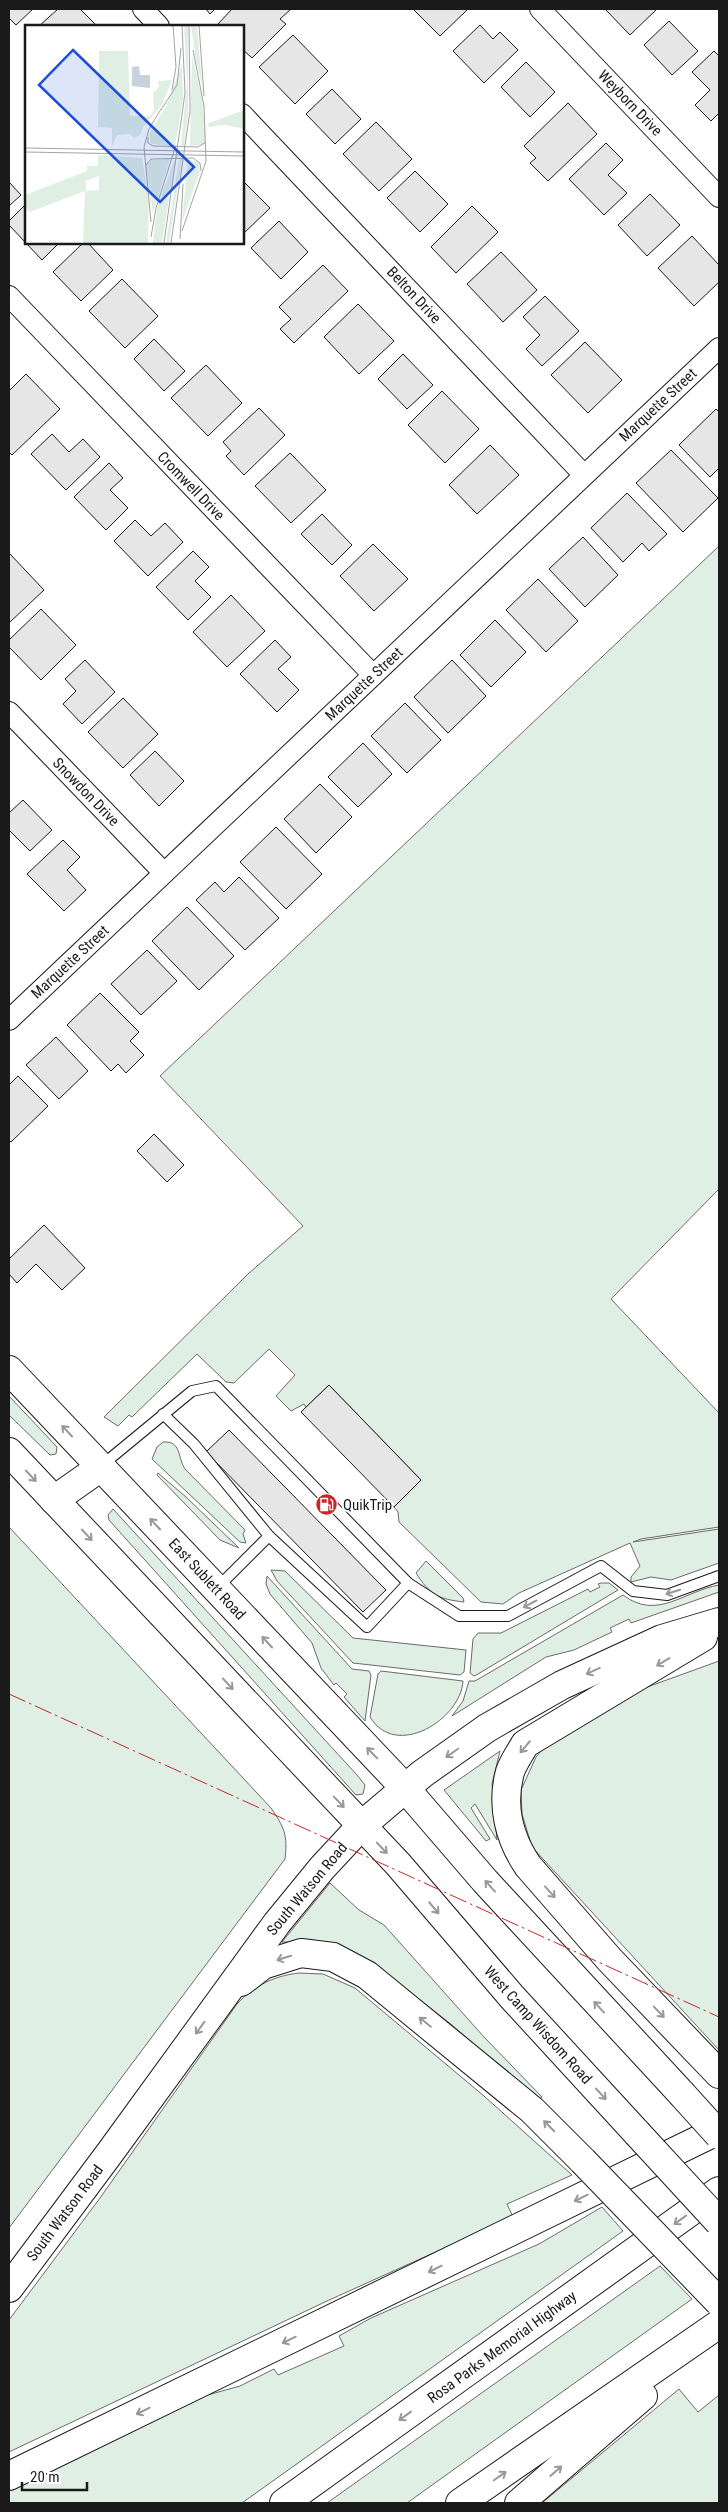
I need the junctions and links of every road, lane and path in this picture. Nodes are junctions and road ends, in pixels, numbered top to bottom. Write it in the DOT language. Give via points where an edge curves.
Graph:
graph roads {
  1 [pos="143,9"];
  2 [pos="540,9"];
  3 [pos="158,25"];
  4 [pos="244,116"];
  5 [pos="719,197"];
  6 [pos="9,296"];
  7 [pos="719,348"];
  8 [pos="584,475"];
  9 [pos="373,675"];
  10 [pos="9,712"];
  11 [pos="164,873"];
  12 [pos="9,1020"];
  13 [pos="9,1370"];
  14 [pos="163,1414"];
  15 [pos="9,1452"];
  16 [pos="100,1467"];
  17 [pos="54,1500"];
  18 [pos="269,1536"];
  19 [pos="719,1576"];
  20 [pos="408,1583"];
  21 [pos="216,1589"];
  22 [pos="719,1622"];
  23 [pos="719,1627"];
  24 [pos="405,1788"];
  25 [pos="361,1826"];
  26 [pos="223,1996"];
  27 [pos="715,2070"];
  28 [pos="719,2130"];
  29 [pos="719,2135"];
  30 [pos="719,2191"];
  31 [pos="719,2222"];
  32 [pos="9,2288"];
  33 [pos="719,2302"];
  34 [pos="719,2324"];
  35 [pos="719,2329"];
  36 [pos="9,2476"];
  37 [pos="284,2503"];
  38 [pos="460,2503"];
  39 [pos="519,2503"];
  1 -- 3 [label="street"];
  2 -- 5 [label="street, Weyborn Drive"];
  4 -- 8 [label="street, Belton Drive"];
  6 -- 9 [label="street, Cromwell Drive"];
  7 -- 8 [label="street, Marquette Street"];
  8 -- 9 [label="street, Marquette Street"];
  9 -- 11 [label="street, Marquette Street"];
  10 -- 11 [label="street, Snowdon Drive"];
  11 -- 12 [label="street, Marquette Street"];
  16 -- 13 [label="main road, East Sublett Road, one-way"];
  14 -- 16 [label="lane"];
  14 -- 18 [label="lane" via="194,1444"];
  14 -- 20 [label="lane" via="192,1391 216,1386"];
  15 -- 17 [label="main road, one-way"];
  16 -- 17 [label="main road"];
  21 -- 16 [label="main road, East Sublett Road, one-way"];
  17 -- 25 [label="main road, one-way"];
  18 -- 20 [label="lane" via="367,1627"];
  18 -- 21 [label="lane"];
  19 -- 20 [label="lane, one-way" via="667,1595 633,1591 601,1566 508,1616 459,1616"];
  24 -- 21 [label="main road, East Sublett Road, one-way"];
  22 -- 24 [label="main road, South Watson Road, one-way" via="662,1639 562,1685 487,1728"];
  23 -- 27 [label="main road, one-way" via="525,1744 510,1771 506,1803 509,1830 528,1866 608,1959"];
  24 -- 25 [label="main road, South Watson Road"];
  29 -- 24 [label="main road, one-way, bridge" via="485,1881"];
  25 -- 26 [label="main road, South Watson Road" via="276,1923"];
  25 -- 31 [label="main road, West Camp Wisdom Road, one-way, bridge" via="398,1864 512,1997"];
  26 -- 32 [label="main road, South Watson Road, one-way"];
  33 -- 26 [label="main road, one-way, bridge" via="532,2110 368,1975 333,1957 301,1953 263,1965"];
  28 -- 36 [label="main road, one-way"];
  30 -- 37 [label="main road, Rosa Parks Memorial Highway, one-way"];
  38 -- 34 [label="main road, one-way"];
  39 -- 35 [label="main road, one-way"];
}
